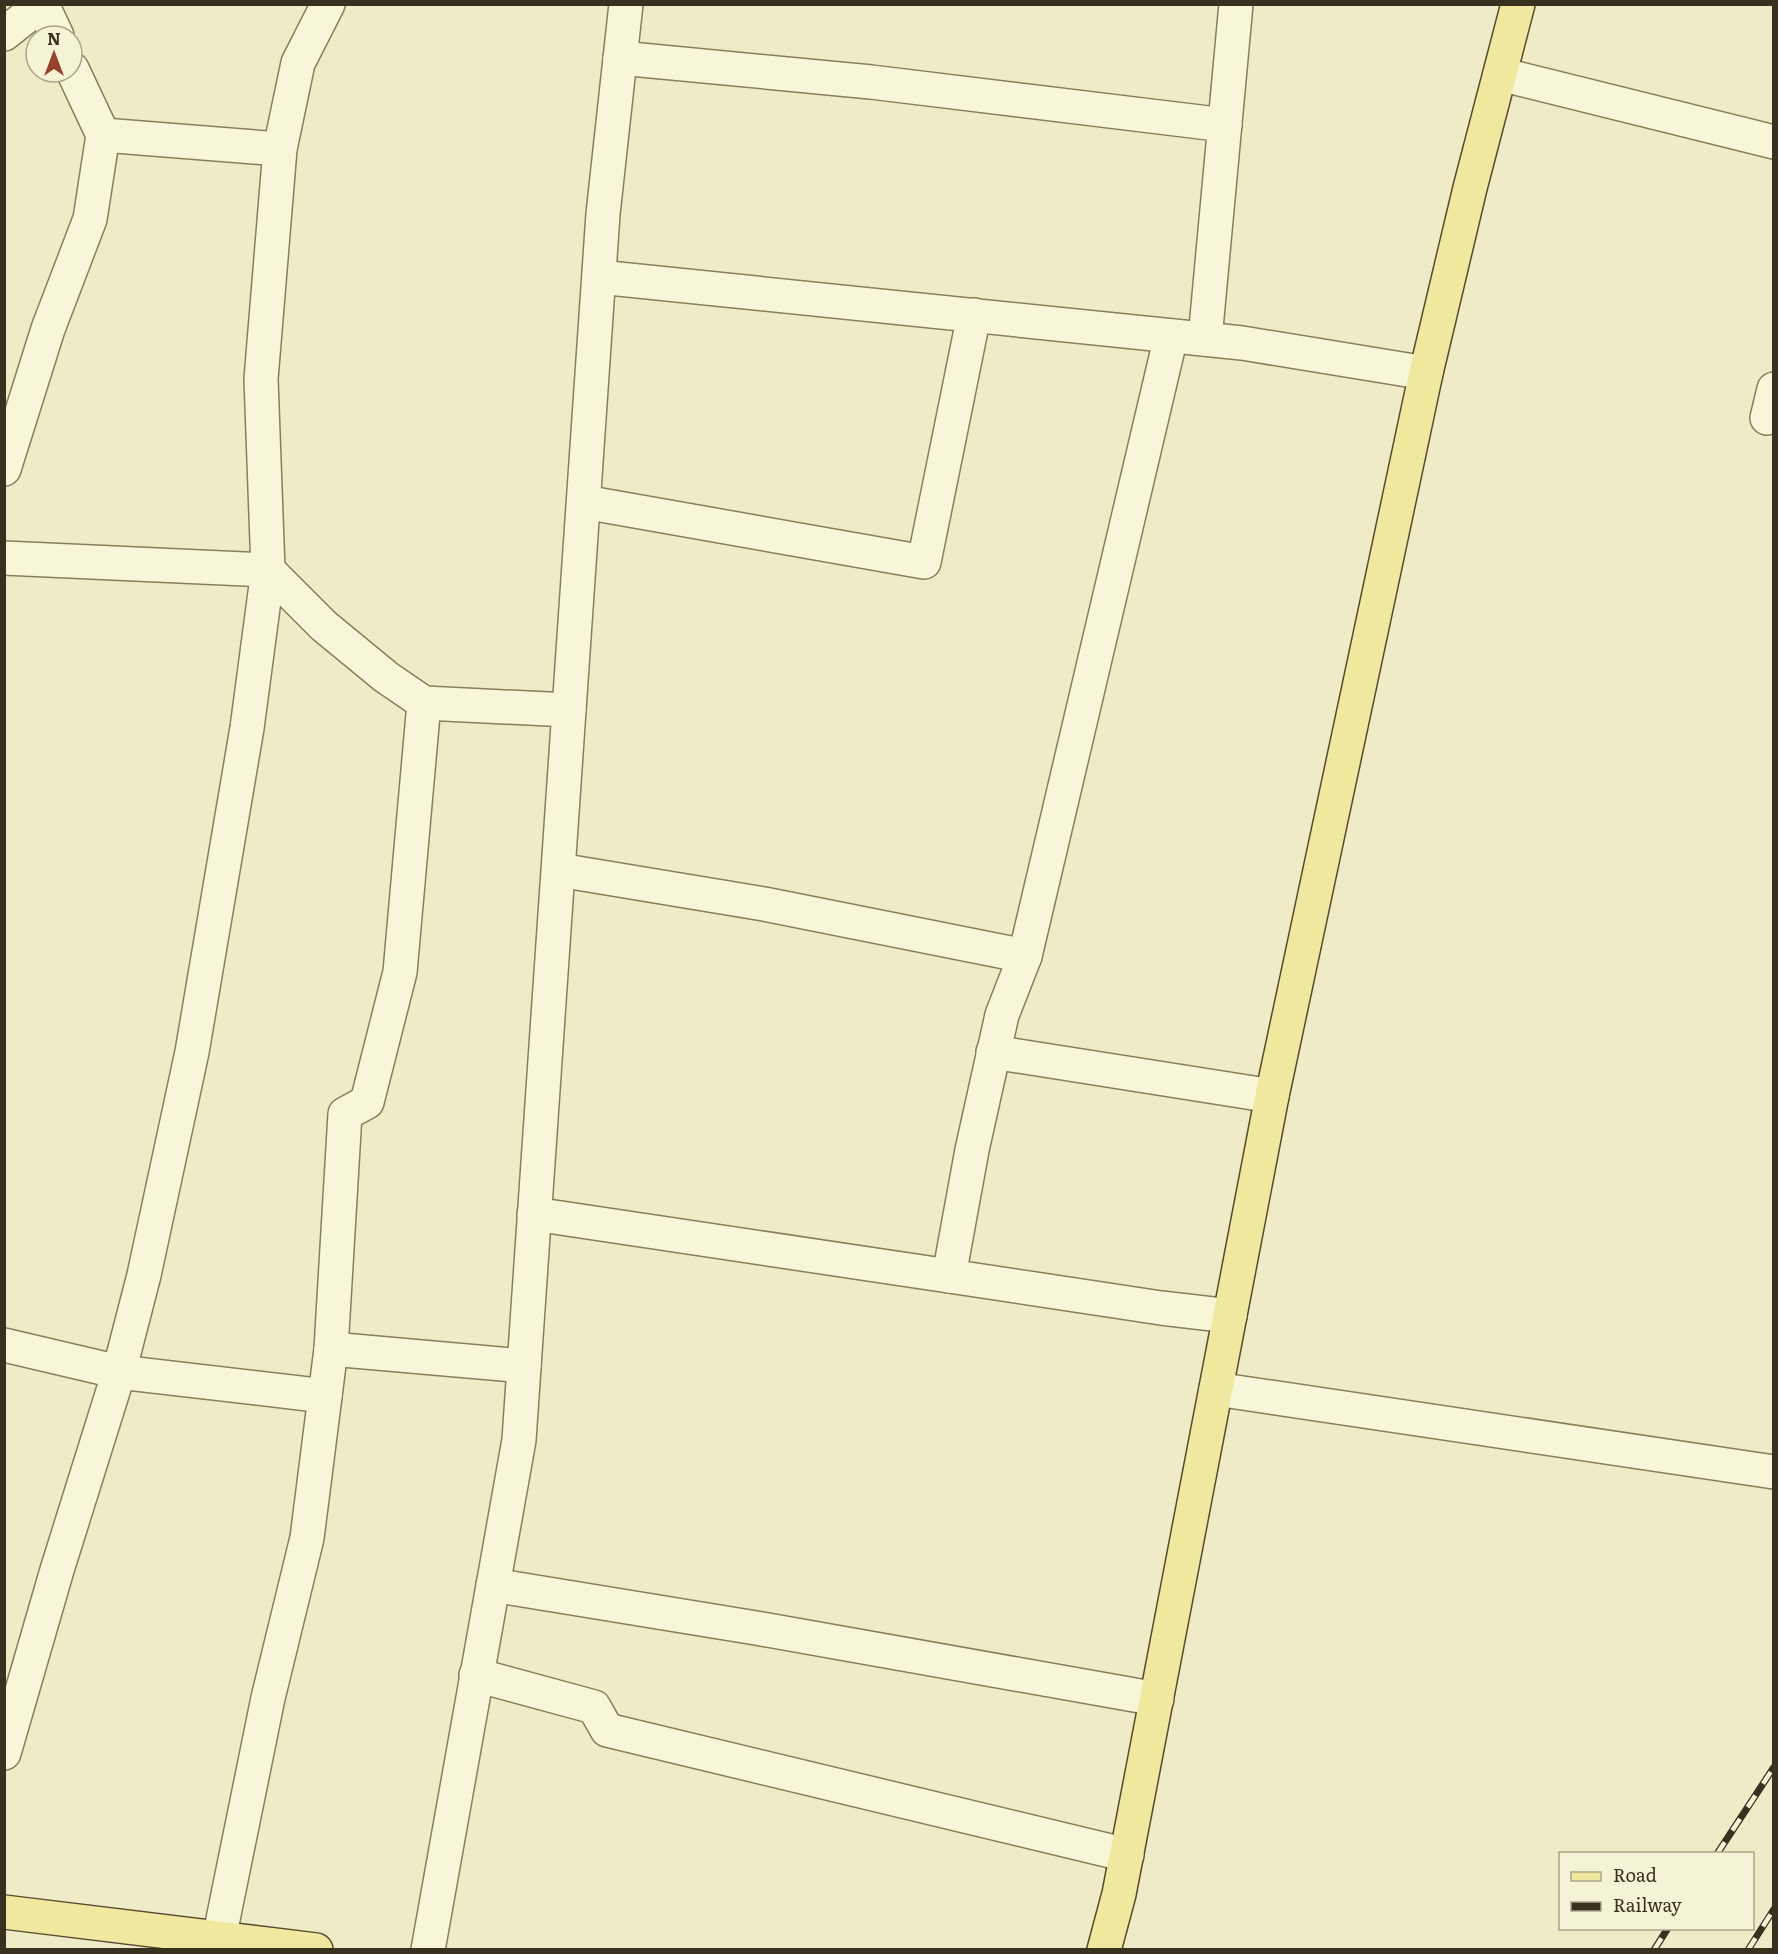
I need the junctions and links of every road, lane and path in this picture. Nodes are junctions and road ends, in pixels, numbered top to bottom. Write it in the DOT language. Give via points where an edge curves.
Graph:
graph roads {
  1 [pos="42,4"];
  2 [pos="328,4"];
  3 [pos="626,4"];
  4 [pos="1236,4"];
  5 [pos="1518,4"];
  6 [pos="51,24"];
  7 [pos="4,34"];
  8 [pos="620,58"];
  9 [pos="1500,74"];
  10 [pos="79,84"];
  11 [pos="1225,125"];
  12 [pos="103,135"];
  13 [pos="1773,142"];
  14 [pos="280,148"];
  15 [pos="599,277"];
  16 [pos="974,315"];
  17 [pos="1171,336"];
  18 [pos="1205,339"];
  19 [pos="1426,373"];
  20 [pos="4,469"];
  21 [pos="584,502"];
  22 [pos="4,558"];
  23 [pos="268,570"];
  24 [pos="424,703"];
  25 [pos="569,710"];
  26 [pos="559,870"];
  27 [pos="1025,956"];
  28 [pos="993,1052"];
  29 [pos="1272,1096"];
  30 [pos="534,1214"];
  31 [pos="950,1276"];
  32 [pos="1230,1316"];
  33 [pos="4,1345"];
  34 [pos="331,1349"];
  35 [pos="524,1366"];
  36 [pos="119,1372"];
  37 [pos="1216,1389"];
  38 [pos="325,1396"];
  39 [pos="1773,1473"];
  40 [pos="493,1585"];
  41 [pos="476,1676"];
  42 [pos="1157,1699"];
  43 [pos="4,1753"];
  44 [pos="1127,1855"];
  45 [pos="4,1912"];
  46 [pos="219,1939"];
  47 [pos="315,1950"];
  48 [pos="428,1950"];
  49 [pos="1104,1950"];
  1 -- 6 [label="street"];
  1 -- 7 [label="street"];
  2 -- 14 [label="street" via="298,63"];
  3 -- 8 [label="street"];
  4 -- 11 [label="street"];
  5 -- 9 [label="main road"];
  8 -- 11 [label="street" via="871,82"];
  8 -- 15 [label="street"];
  9 -- 13 [label="street"];
  9 -- 19 [label="main road"];
  10 -- 12 [label="street"];
  11 -- 18 [label="street"];
  12 -- 14 [label="street"];
  12 -- 20 [label="street" via="90,219 48,329"];
  14 -- 23 [label="street" via="261,379"];
  15 -- 16 [label="street"];
  15 -- 21 [label="street"];
  16 -- 17 [label="street"];
  16 -- 21 [label="street" via="924,562"];
  17 -- 18 [label="street"];
  17 -- 27 [label="street"];
  18 -- 19 [label="street"];
  19 -- 29 [label="main road"];
  21 -- 25 [label="street"];
  22 -- 23 [label="street"];
  23 -- 24 [label="street" via="324,626"];
  23 -- 36 [label="street" via="247,728 192,1052"];
  24 -- 25 [label="street"];
  24 -- 34 [label="street" via="400,972 367,1102 345,1114"];
  25 -- 26 [label="street"];
  26 -- 27 [label="street" via="764,904"];
  26 -- 30 [label="street"];
  27 -- 28 [label="street" via="1002,1015"];
  28 -- 29 [label="street"];
  28 -- 31 [label="street"];
  29 -- 32 [label="main road"];
  30 -- 31 [label="street"];
  30 -- 35 [label="street"];
  31 -- 32 [label="street"];
  32 -- 37 [label="main road"];
  33 -- 36 [label="street"];
  34 -- 35 [label="street"];
  34 -- 38 [label="street"];
  35 -- 40 [label="street" via="519,1440"];
  36 -- 38 [label="street"];
  36 -- 43 [label="street"];
  37 -- 39 [label="street"];
  37 -- 42 [label="main road"];
  38 -- 46 [label="street" via="307,1538 268,1698"];
  40 -- 41 [label="street"];
  40 -- 42 [label="street"];
  41 -- 44 [label="street" via="594,1707 607,1730"];
  41 -- 48 [label="street"];
  42 -- 44 [label="main road"];
  44 -- 49 [label="main road"];
  45 -- 46 [label="main road"];
  46 -- 47 [label="main road"];
}
